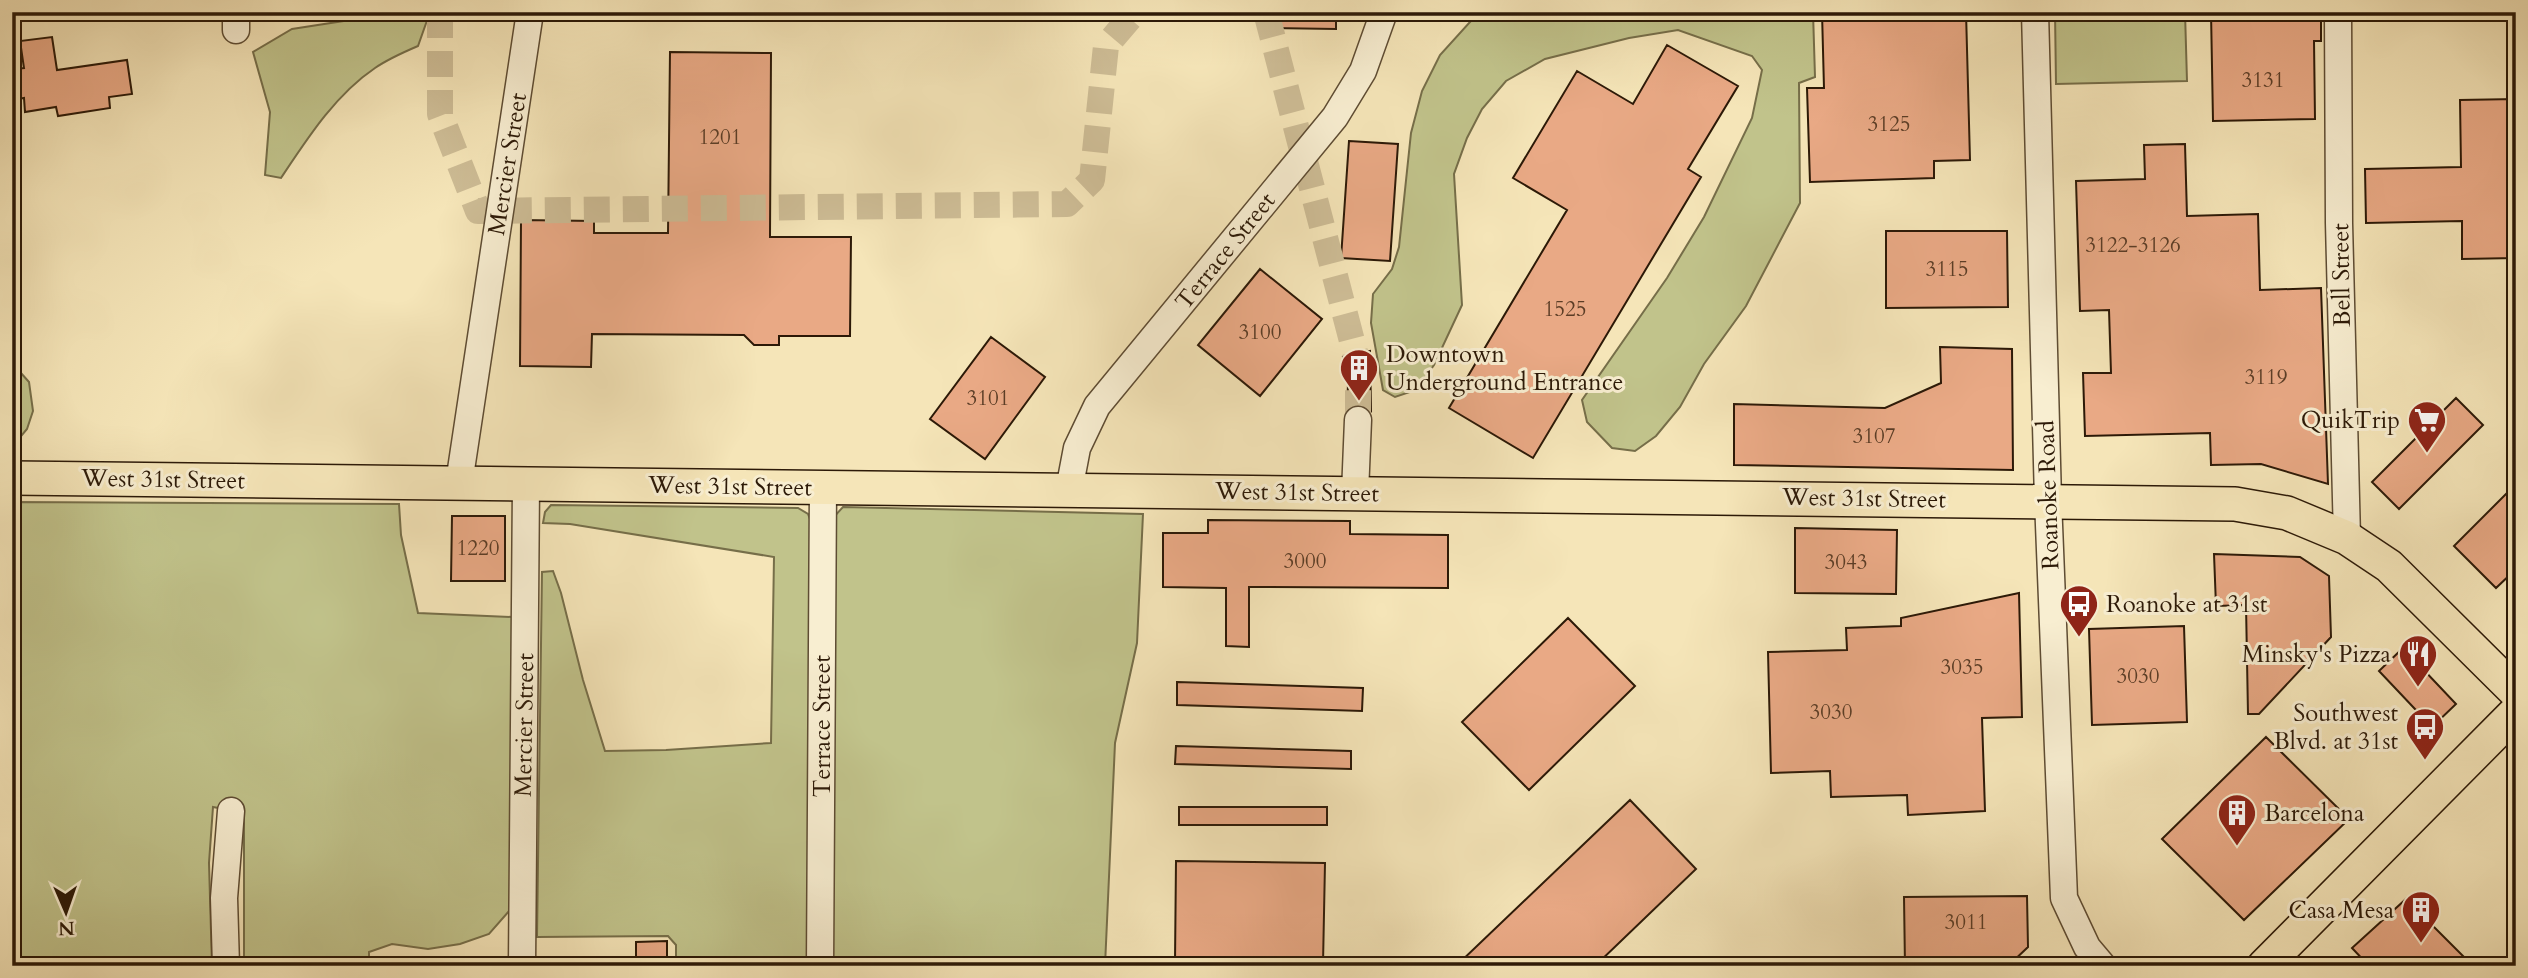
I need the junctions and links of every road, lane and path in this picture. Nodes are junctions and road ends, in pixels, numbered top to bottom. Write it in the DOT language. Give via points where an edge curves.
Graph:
graph roads {
  1 [pos="530,12"];
  2 [pos="1384,12"];
  3 [pos="2035,12"];
  4 [pos="2339,12"];
  5 [pos="1358,420"];
  6 [pos="12,478"];
  7 [pos="459,483"];
  8 [pos="526,484"];
  9 [pos="823,487"];
  10 [pos="1069,490"];
  11 [pos="1355,493"];
  12 [pos="2048,500"];
  13 [pos="2347,538"];
  14 [pos="2516,692"];
  15 [pos="2516,712"];
  16 [pos="231,811"];
  17 [pos="226,966"];
  18 [pos="522,966"];
  19 [pos="820,966"];
  20 [pos="2103,966"];
  21 [pos="2264,966"];
  1 -- 7 [label="street, Mercier Street"];
  2 -- 10 [label="street, Terrace Street" via="1363,71 1335,117 1097,406 1077,448"];
  3 -- 12 [label="street, Roanoke Road"];
  4 -- 13 [label="street, Bell Street"];
  5 -- 11 [label="street"];
  6 -- 7 [label="main road, West 31st Street"];
  7 -- 8 [label="main road, West 31st Street"];
  8 -- 9 [label="main road, West 31st Street"];
  8 -- 18 [label="street, Mercier Street"];
  9 -- 10 [label="main road, West 31st Street"];
  9 -- 19 [label="street, Terrace Street"];
  10 -- 11 [label="main road, West 31st Street"];
  11 -- 12 [label="main road, West 31st Street"];
  12 -- 13 [label="main road, West 31st Street" via="2235,504 2287,513"];
  12 -- 20 [label="street, Roanoke Road" via="2064,898 2087,947"];
  13 -- 14 [label="main road, West 31st Street" via="2389,566"];
  15 -- 21 [label="main road"];
  16 -- 17 [label="street" via="224,898"];
}
